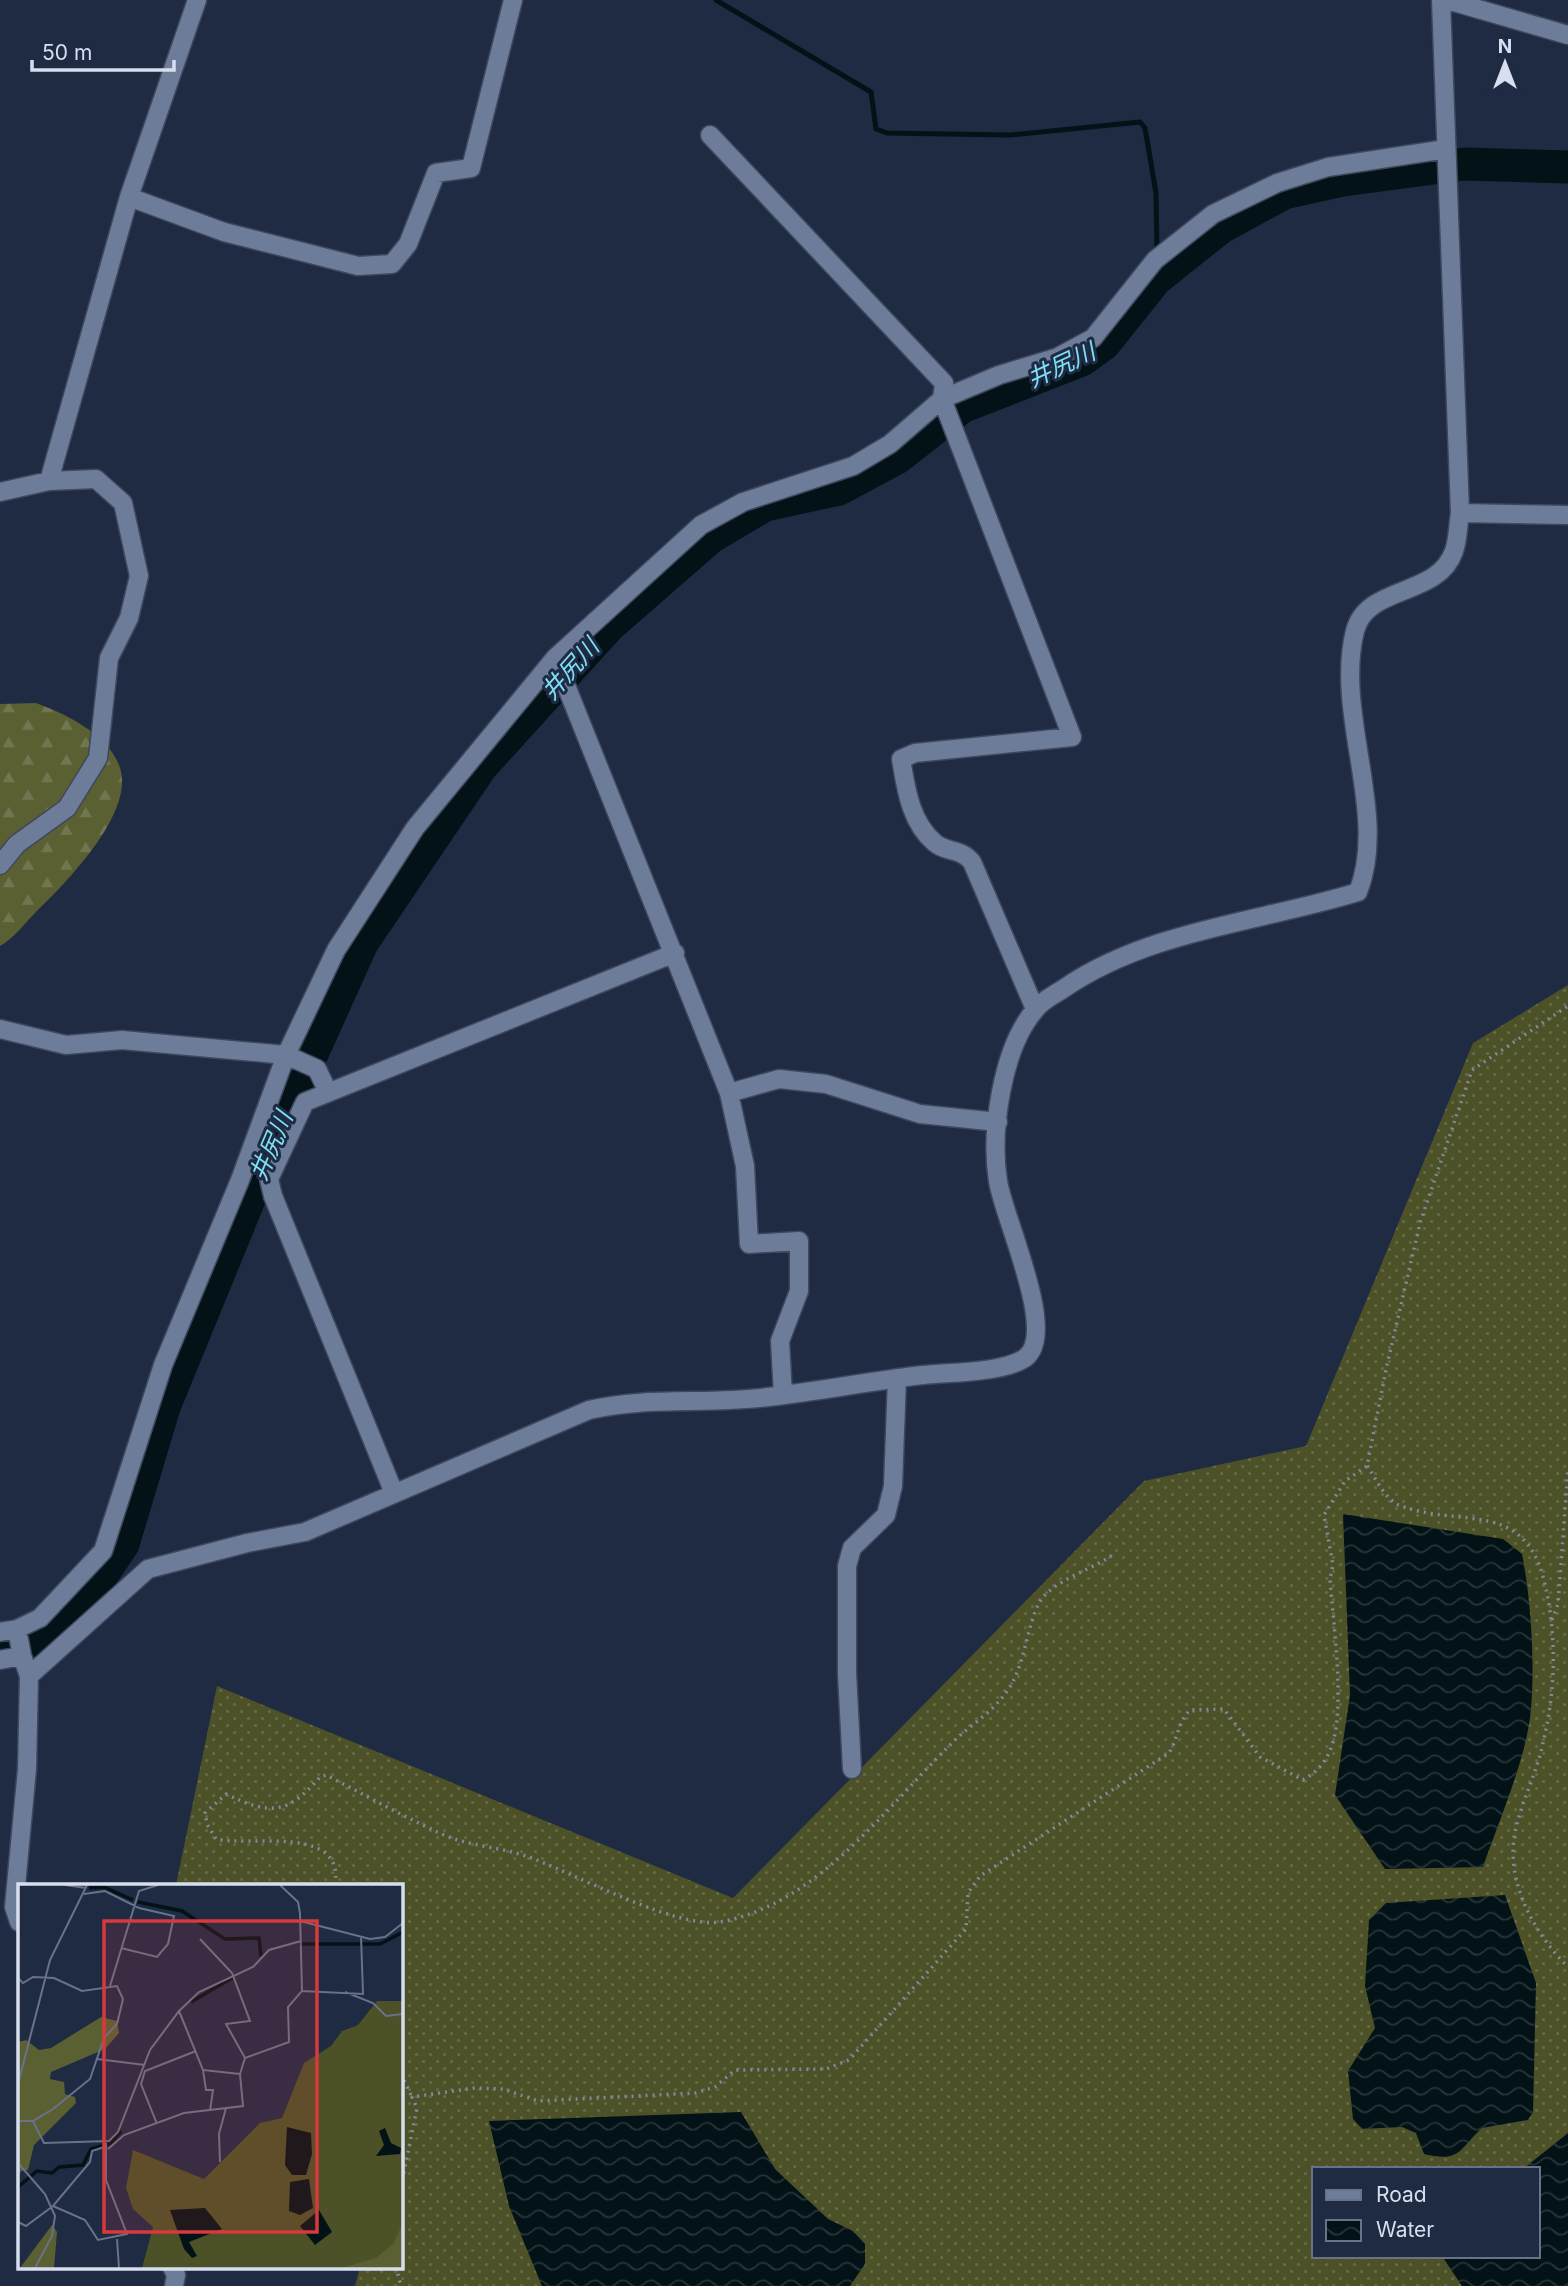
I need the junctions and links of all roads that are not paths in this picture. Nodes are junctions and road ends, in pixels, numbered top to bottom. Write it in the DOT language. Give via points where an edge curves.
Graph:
graph roads {
  1 [pos="197,0"];
  2 [pos="513,0"];
  3 [pos="1441,0"];
  4 [pos="1447,0"];
  5 [pos="1568,35"];
  6 [pos="710,135"];
  7 [pos="1446,153"];
  8 [pos="129,197"];
  9 [pos="942,399"];
  10 [pos="49,481"];
  11 [pos="0,492"];
  12 [pos="1460,513"];
  13 [pos="1568,515"];
  14 [pos="555,658"];
  15 [pos="0,865"];
  16 [pos="675,953"];
  17 [pos="1035,1009"];
  18 [pos="0,1029"];
  19 [pos="286,1055"];
  20 [pos="328,1092"];
  21 [pos="729,1093"];
  22 [pos="998,1122"];
  23 [pos="897,1378"];
  24 [pos="783,1395"];
  25 [pos="394,1493"];
  26 [pos="16,1641"];
  27 [pos="0,1660"];
  28 [pos="29,1676"];
  29 [pos="852,1769"];
  30 [pos="18,1919"];
  31 [pos="172,2268"];
  32 [pos="174,2286"];
  1 -- 8 [label="street"];
  2 -- 8 [label="street" via="471,168 436,173 408,244 392,264 358,266 224,232"];
  3 -- 7 [label="street"];
  4 -- 5 [label="street"];
  6 -- 9 [label="street" via="944,383"];
  7 -- 9 [label="street" via="1328,167 1277,183 1213,214 1155,260 1093,338 1058,357"];
  7 -- 12 [label="street"];
  8 -- 10 [label="street"];
  9 -- 14 [label="street" via="890,444 853,466 743,502 701,525"];
  9 -- 17 [label="street" via="1072,737 915,752 901,758 914,817 936,845 965,852 972,862"];
  10 -- 11 [label="street"];
  10 -- 15 [label="street" via="96,479 123,503 139,576 129,618 110,658 98,758 67,808 17,844"];
  12 -- 13 [label="street"];
  12 -- 17 [label="street" via="1454,552 1432,579 1367,606 1355,629 1348,686 1365,801 1365,873 1358,891 1143,948 1088,972"];
  14 -- 16 [label="street"];
  14 -- 19 [label="street" via="415,828 336,950"];
  16 -- 20 [label="street"];
  16 -- 21 [label="street"];
  17 -- 22 [label="street" via="1009,1052"];
  18 -- 19 [label="street" via="66,1045 122,1040"];
  19 -- 20 [label="street" via="317,1069"];
  19 -- 26 [label="street" via="240,1181 163,1365 103,1551"];
  20 -- 25 [label="street" via="305,1102 269,1179"];
  21 -- 22 [label="street" via="779,1079 825,1084 920,1114"];
  21 -- 24 [label="street" via="745,1166 749,1244 799,1241 799,1291 780,1341"];
  22 -- 23 [label="street" via="998,1181 1038,1323 1034,1348 1007,1366"];
  23 -- 24 [label="street"];
  23 -- 29 [label="street" via="893,1486 886,1515 852,1548 846,1566"];
  24 -- 25 [label="street" via="625,1401 589,1410"];
  25 -- 28 [label="street" via="305,1532 148,1569"];
  26 -- 27 [label="street"];
  26 -- 28 [label="street"];
  28 -- 30 [label="street" via="27,1769 14,1907"];
  31 -- 32 [label="street"];
}
